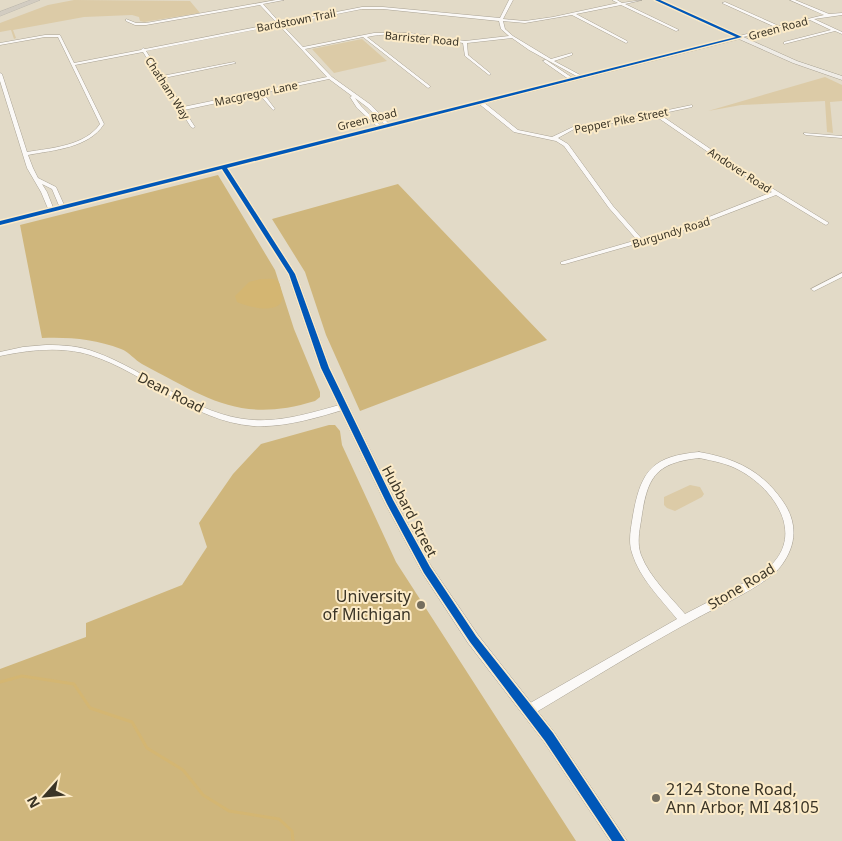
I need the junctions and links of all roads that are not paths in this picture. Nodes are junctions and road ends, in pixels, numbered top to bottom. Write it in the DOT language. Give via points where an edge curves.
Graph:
graph roads {
  1 [pos="17,0"];
  2 [pos="37,0"];
  3 [pos="282,0"];
  4 [pos="510,0"];
  5 [pos="614,0"];
  6 [pos="640,0"];
  7 [pos="657,0"];
  8 [pos="792,0"];
  9 [pos="724,3"];
  10 [pos="261,4"];
  11 [pos="622,4"];
  12 [pos="0,6"];
  13 [pos="0,14"];
  14 [pos="573,14"];
  15 [pos="842,14"];
  16 [pos="828,15"];
  17 [pos="810,19"];
  18 [pos="127,20"];
  19 [pos="501,20"];
  20 [pos="281,24"];
  21 [pos="778,27"];
  22 [pos="677,30"];
  23 [pos="835,30"];
  24 [pos="842,33"];
  25 [pos="364,36"];
  26 [pos="512,37"];
  27 [pos="740,37"];
  28 [pos="465,42"];
  29 [pos="626,42"];
  30 [pos="785,43"];
  31 [pos="0,44"];
  32 [pos="303,48"];
  33 [pos="143,49"];
  34 [pos="571,54"];
  35 [pos="544,57"];
  36 [pos="553,60"];
  37 [pos="234,62"];
  38 [pos="73,64"];
  39 [pos="0,74"];
  40 [pos="489,74"];
  41 [pos="162,77"];
  42 [pos="580,77"];
  43 [pos="330,78"];
  44 [pos="842,78"];
  45 [pos="572,79"];
  46 [pos="428,87"];
  47 [pos="259,92"];
  48 [pos="351,95"];
  49 [pos="480,102"];
  50 [pos="690,106"];
  51 [pos="182,109"];
  52 [pos="273,109"];
  53 [pos="656,114"];
  54 [pos="389,126"];
  55 [pos="193,127"];
  56 [pos="380,128"];
  57 [pos="96,134"];
  58 [pos="806,134"];
  59 [pos="103,136"];
  60 [pos="842,137"];
  61 [pos="553,139"];
  62 [pos="26,154"];
  63 [pos="224,167"];
  64 [pos="37,179"];
  65 [pos="775,193"];
  66 [pos="62,208"];
  67 [pos="50,210"];
  68 [pos="0,223"];
  69 [pos="826,223"];
  70 [pos="642,240"];
  71 [pos="563,263"];
  72 [pos="842,275"];
  73 [pos="814,290"];
  74 [pos="0,354"];
  75 [pos="343,407"];
  76 [pos="684,620"];
  77 [pos="529,710"];
  78 [pos="619,841"];
  1 -- 12 [label="highway"];
  2 -- 13 [label="highway"];
  3 -- 10 [label="street"];
  4 -- 19 [label="street"];
  5 -- 11 [label="street"];
  6 -- 11 [label="street, Bardstown Trail"];
  7 -- 27 [label="street"];
  8 -- 16 [label="street"];
  9 -- 21 [label="street"];
  10 -- 18 [label="street" via="146,24"];
  10 -- 20 [label="street"];
  11 -- 14 [label="street, Bardstown Trail"];
  11 -- 22 [label="street"];
  14 -- 19 [label="street, Bardstown Trail" via="535,21"];
  14 -- 29 [label="street"];
  15 -- 16 [label="street, Green Road"];
  16 -- 17 [label="street, Green Road"];
  17 -- 21 [label="street, Green Road"];
  17 -- 23 [label="street"];
  19 -- 20 [label="street, Bardstown Trail" via="373,8"];
  19 -- 26 [label="street" via="503,29"];
  20 -- 32 [label="street"];
  20 -- 33 [label="street, Bardstown Trail"];
  21 -- 27 [label="street, Green Road"];
  23 -- 24 [label="street"];
  23 -- 30 [label="street"];
  25 -- 28 [label="street, Barrister Road" via="410,34"];
  25 -- 32 [label="street, Barrister Road"];
  25 -- 46 [label="street"];
  26 -- 28 [label="street, Barrister Road"];
  26 -- 35 [label="street"];
  27 -- 42 [label="street, Green Road"];
  27 -- 44 [label="street" via="809,68"];
  28 -- 40 [label="street" via="466,55"];
  31 -- 38 [label="street" via="54,35 61,39"];
  32 -- 43 [label="street"];
  33 -- 38 [label="street, Bardstown Trail"];
  33 -- 41 [label="street, Chatham Way"];
  34 -- 36 [label="street"];
  35 -- 36 [label="street"];
  35 -- 45 [label="street"];
  36 -- 42 [label="street"];
  37 -- 41 [label="street"];
  38 -- 57 [label="street" via="102,124"];
  39 -- 62 [label="street"];
  41 -- 51 [label="street, Chatham Way"];
  42 -- 45 [label="street, Green Road"];
  43 -- 47 [label="street, Macgregor Lane"];
  43 -- 48 [label="street"];
  45 -- 49 [label="street, Green Road"];
  47 -- 51 [label="street, Macgregor Lane"];
  47 -- 52 [label="street"];
  48 -- 54 [label="street" via="369,106"];
  48 -- 56 [label="street"];
  49 -- 54 [label="street, Green Road"];
  49 -- 61 [label="street" via="516,131"];
  50 -- 53 [label="street, Pepper Pike Street"];
  51 -- 55 [label="street, Chatham Way"];
  53 -- 61 [label="street, Pepper Pike Street" via="575,127"];
  53 -- 65 [label="street, Andover Road"];
  54 -- 56 [label="street, Green Road"];
  56 -- 63 [label="street, Green Road"];
  57 -- 59 [label="street"];
  57 -- 62 [label="street"];
  58 -- 60 [label="street"];
  61 -- 70 [label="street" via="566,145 606,201"];
  62 -- 64 [label="street"];
  63 -- 66 [label="street, Green Road"];
  63 -- 75 [label="street, Hubbard Street" via="292,274 317,347"];
  64 -- 66 [label="street" via="54,188"];
  64 -- 67 [label="street"];
  65 -- 69 [label="street, Andover Road"];
  65 -- 70 [label="street, Burgundy Road" via="731,212"];
  66 -- 67 [label="street, Green Road"];
  67 -- 68 [label="street, Green Road"];
  70 -- 71 [label="street, Burgundy Road"];
  72 -- 73 [label="street"];
  74 -- 75 [label="street, Dean Road" via="46,347 92,352 208,411 244,422 286,421"];
  75 -- 77 [label="street, Hubbard Street" via="427,570 473,639"];
  76 -- 76 [label="street, Stone Road" via="775,568 788,549 790,538 788,518 782,505 762,482 729,462 699,455 666,462 649,475 639,500 634,541 644,569"];
  76 -- 77 [label="street, Stone Road"];
  77 -- 78 [label="street, Hubbard Street"];
}
